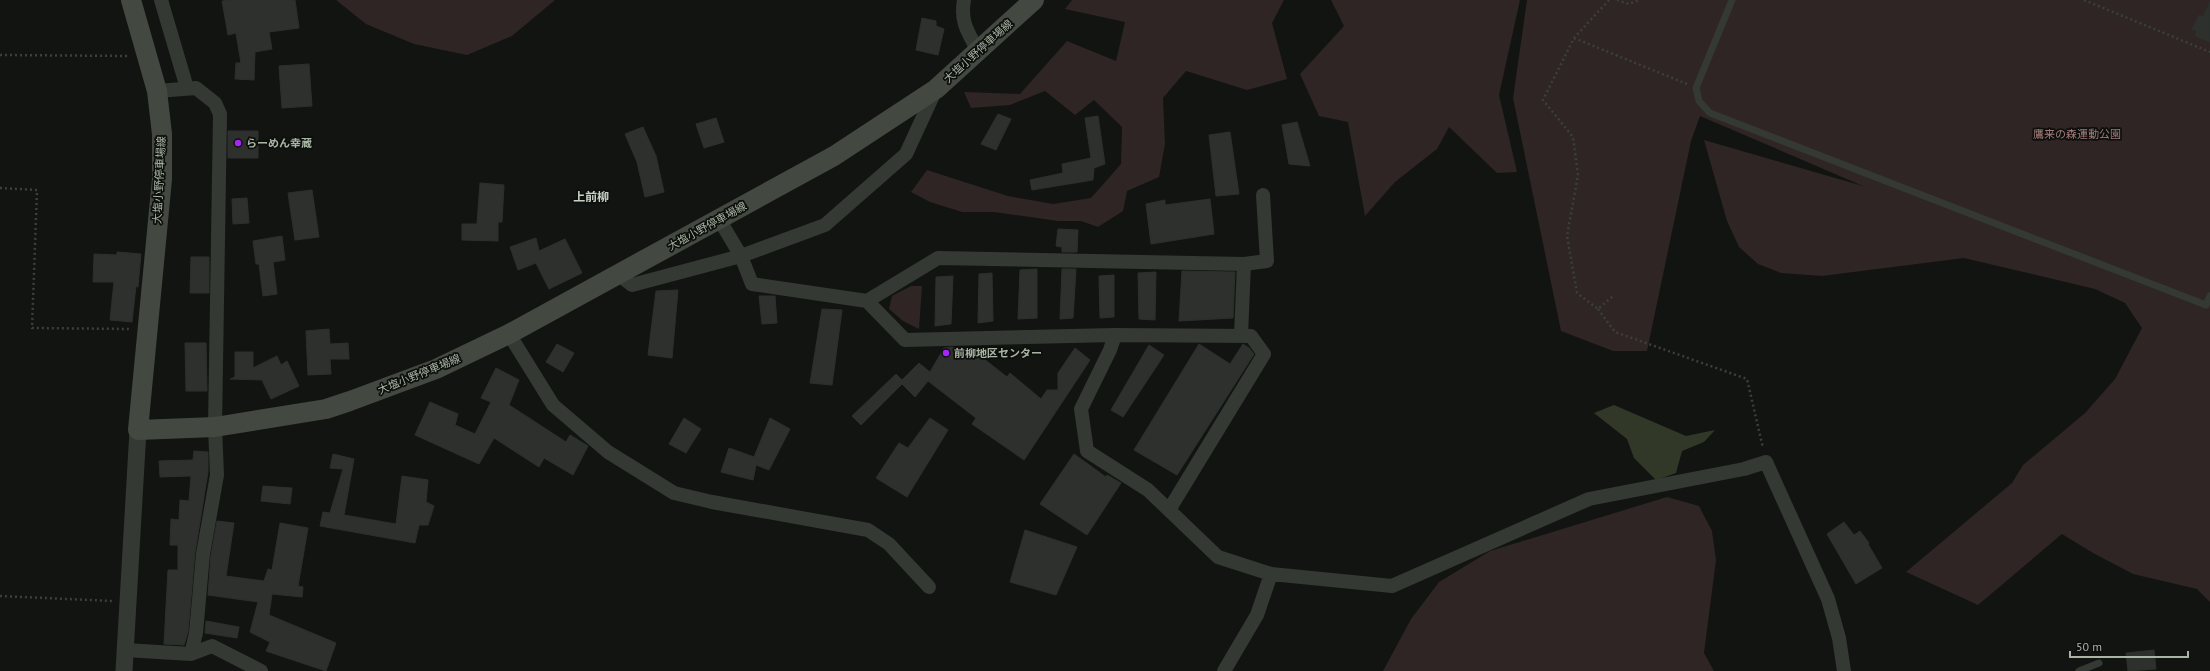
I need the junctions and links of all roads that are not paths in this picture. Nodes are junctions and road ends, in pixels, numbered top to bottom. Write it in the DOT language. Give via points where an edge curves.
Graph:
graph roads {
  1 [pos="131,0"];
  2 [pos="161,0"];
  3 [pos="964,0"];
  4 [pos="1034,0"];
  5 [pos="1732,0"];
  6 [pos="978,51"];
  7 [pos="187,88"];
  8 [pos="936,89"];
  9 [pos="157,91"];
  10 [pos="1263,195"];
  11 [pos="719,219"];
  12 [pos="741,256"];
  13 [pos="1244,264"];
  14 [pos="619,275"];
  15 [pos="2210,296"];
  16 [pos="867,301"];
  17 [pos="509,334"];
  18 [pos="1114,335"];
  19 [pos="1241,335"];
  20 [pos="215,427"];
  21 [pos="138,430"];
  22 [pos="1169,510"];
  23 [pos="1271,574"];
  24 [pos="929,587"];
  25 [pos="125,650"];
  26 [pos="191,654"];
  27 [pos="2099,663"];
  28 [pos="124,671"];
  29 [pos="261,671"];
  30 [pos="1224,671"];
  31 [pos="1844,671"];
  32 [pos="2079,671"];
  1 -- 9 [label="main road, 大塩小野停車場線"];
  2 -- 7 [label="street"];
  3 -- 6 [label="street" via="962,14"];
  4 -- 6 [label="main road, 大塩小野停車場線"];
  5 -- 15 [label="lane" via="1696,88 1699,101 1710,113 2206,305"];
  6 -- 8 [label="main road, 大塩小野停車場線"];
  7 -- 9 [label="street"];
  7 -- 20 [label="street" via="196,88 206,94 215,103 220,114"];
  8 -- 11 [label="main road, 大塩小野停車場線" via="834,156"];
  8 -- 12 [label="street" via="906,154 825,225"];
  9 -- 21 [label="main road, 大塩小野停車場線" via="162,134 162,179"];
  10 -- 13 [label="street" via="1266,261"];
  11 -- 12 [label="street"];
  11 -- 14 [label="main road, 大塩小野停車場線"];
  12 -- 14 [label="street" via="632,285"];
  12 -- 16 [label="street" via="752,284"];
  13 -- 16 [label="street" via="938,258"];
  13 -- 19 [label="street"];
  14 -- 17 [label="main road, 大塩小野停車場線"];
  16 -- 18 [label="street" via="905,340"];
  17 -- 20 [label="main road, 大塩小野停車場線" via="436,369 350,402 326,409"];
  17 -- 24 [label="street" via="553,405 608,452 674,493 868,530 889,544"];
  18 -- 19 [label="street"];
  18 -- 22 [label="street" via="1110,350 1080,409 1087,451 1148,490"];
  19 -- 22 [label="street" via="1251,336 1264,354"];
  20 -- 21 [label="main road, 大塩小野停車場線"];
  20 -- 26 [label="street" via="217,475 203,554 196,633"];
  21 -- 25 [label="street"];
  22 -- 23 [label="street" via="1218,557"];
  23 -- 30 [label="street" via="1257,615"];
  23 -- 31 [label="street" via="1392,586 1590,499 1744,469 1766,462 1828,599 1839,638"];
  25 -- 26 [label="street"];
  25 -- 28 [label="street"];
  26 -- 29 [label="street" via="212,646"];
  27 -- 32 [label="lane"];
}
